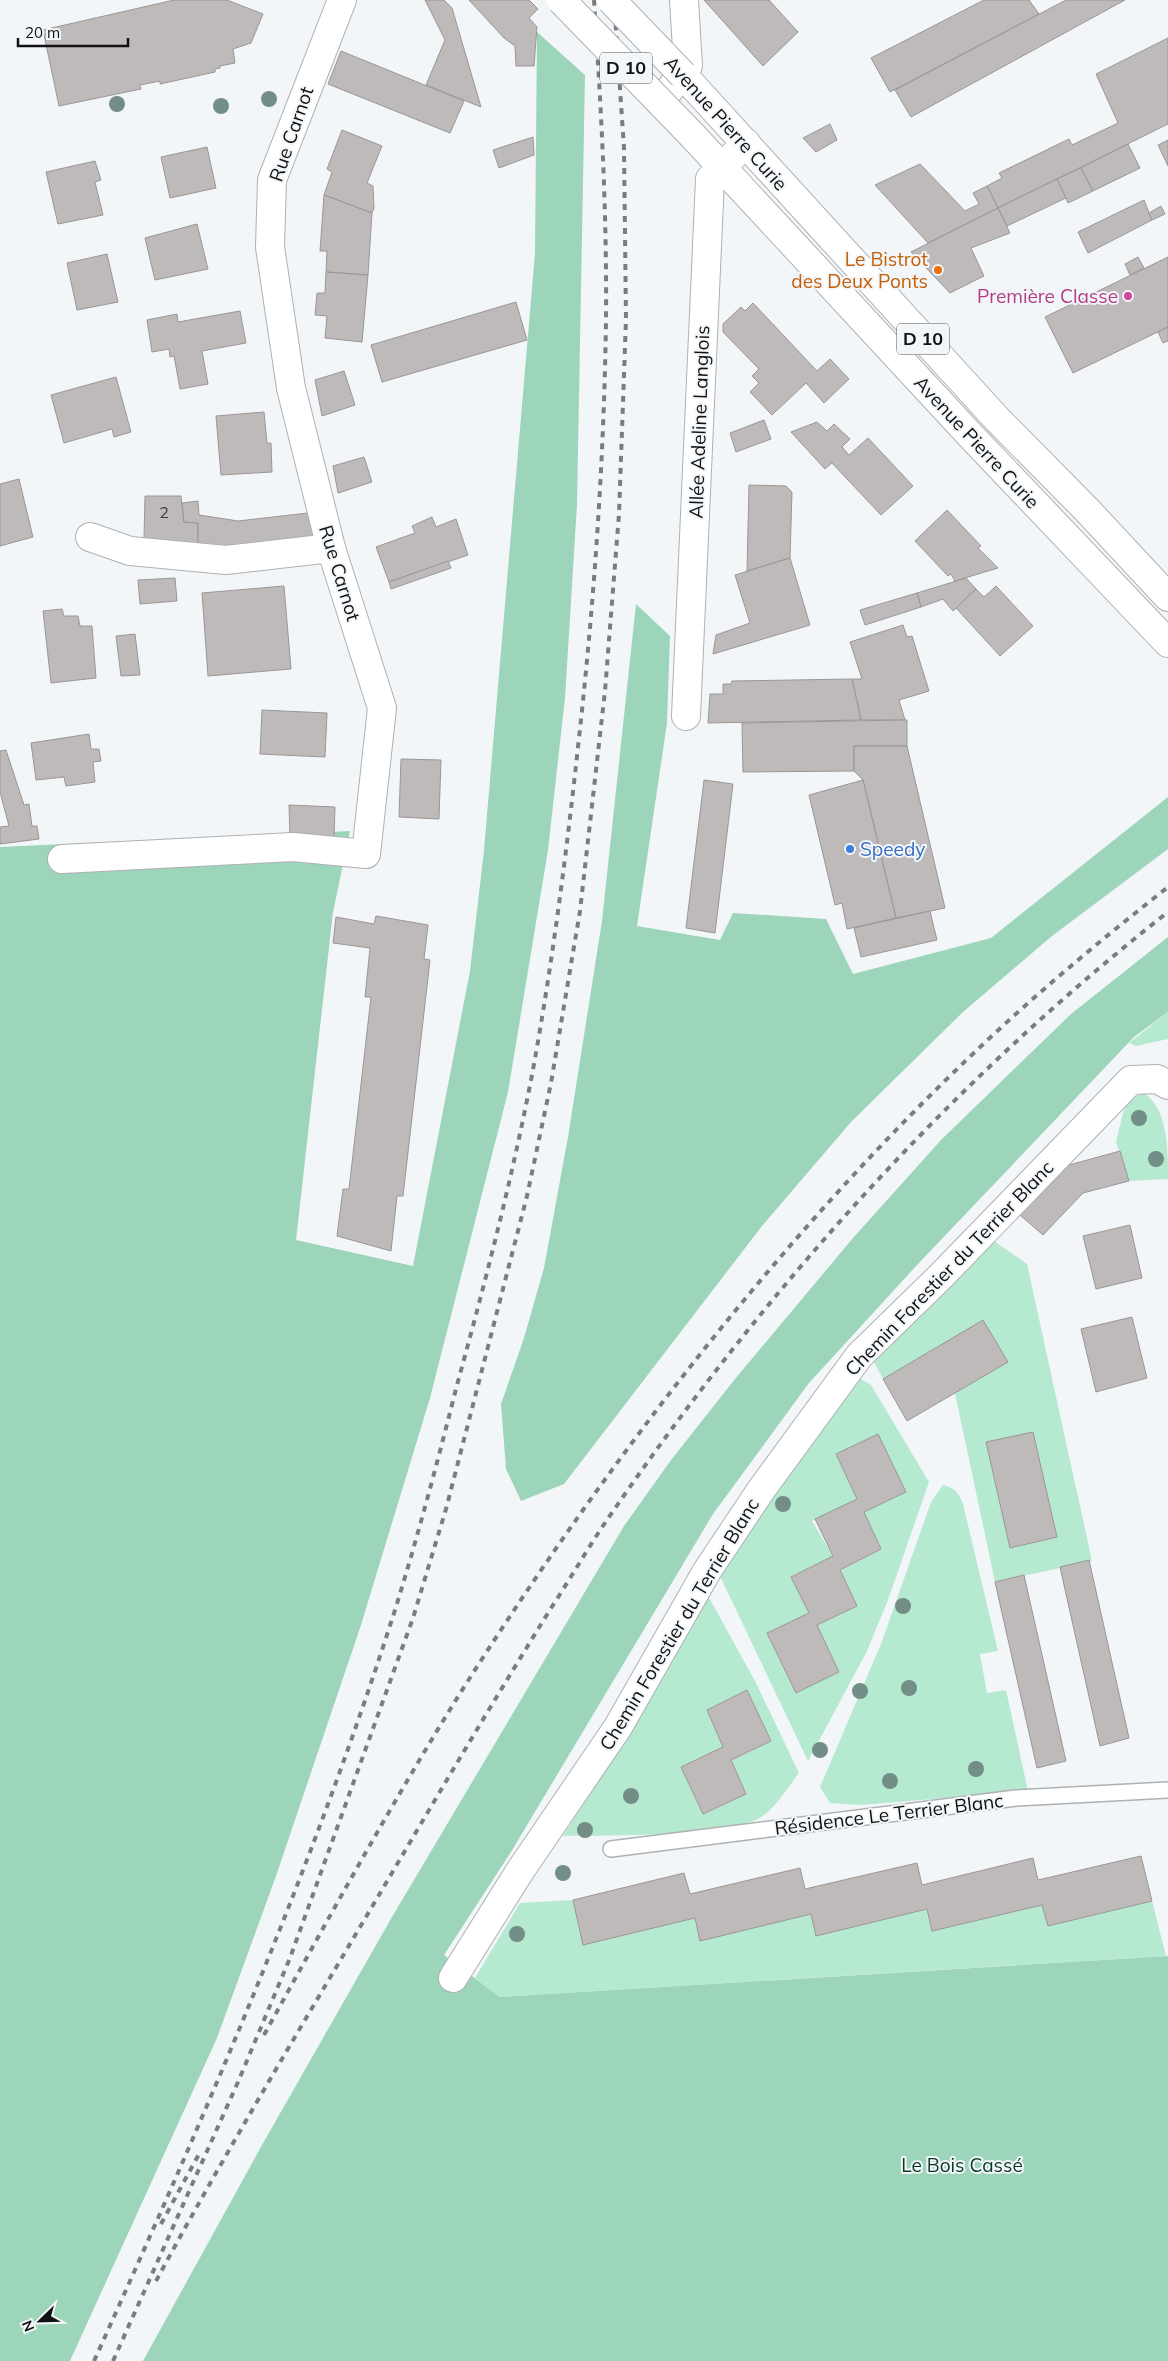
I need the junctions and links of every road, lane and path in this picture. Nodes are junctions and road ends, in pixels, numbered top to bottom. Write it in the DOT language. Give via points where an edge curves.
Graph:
graph roads {
  1 [pos="342,0"];
  2 [pos="561,0"];
  3 [pos="611,0"];
  4 [pos="684,0"];
  5 [pos="683,75"];
  6 [pos="660,102"];
  7 [pos="746,144"];
  8 [pos="720,167"];
  9 [pos="803,209"];
  10 [pos="778,228"];
  11 [pos="90,537"];
  12 [pos="331,548"];
  13 [pos="1168,597"];
  14 [pos="1168,643"];
  15 [pos="686,716"];
  16 [pos="62,859"];
  17 [pos="1168,1085"];
  18 [pos="1168,1790"];
  19 [pos="610,1849"];
  20 [pos="453,1978"];
  1 -- 12 [label="street, Rue Carnot" via="272,180 270,238 291,388"];
  2 -- 6 [label="street, Avenue Pierre Curie / D 10, bridge"];
  3 -- 5 [label="street, Avenue Pierre Curie / D 10, bridge"];
  4 -- 5 [label="street" via="688,66"];
  5 -- 6 [label="street"];
  5 -- 7 [label="street, Avenue Pierre Curie / D 10"];
  6 -- 8 [label="street, Avenue Pierre Curie / D 10, bridge"];
  7 -- 8 [label="street, Allée Adeline Langlois"];
  7 -- 9 [label="street, Avenue Pierre Curie / D 10"];
  8 -- 10 [label="street, Avenue Pierre Curie / D 10"];
  8 -- 15 [label="street, Allée Adeline Langlois" via="710,179 709,190"];
  9 -- 10 [label="lane"];
  9 -- 13 [label="street, Avenue Pierre Curie / D 10" via="996,419"];
  10 -- 14 [label="street, Avenue Pierre Curie / D 10" via="970,436"];
  11 -- 12 [label="street" via="130,550 226,560"];
  12 -- 16 [label="street, Rue Carnot" via="382,708 366,854 293,847"];
  17 -- 20 [label="street, Chemin Forestier du Terrier Blanc" via="1157,1079 1131,1080 859,1356 761,1490 707,1571 618,1727 520,1870"];
  18 -- 19 [label="lane, Résidence Le Terrier Blanc" via="1016,1798"];
}
